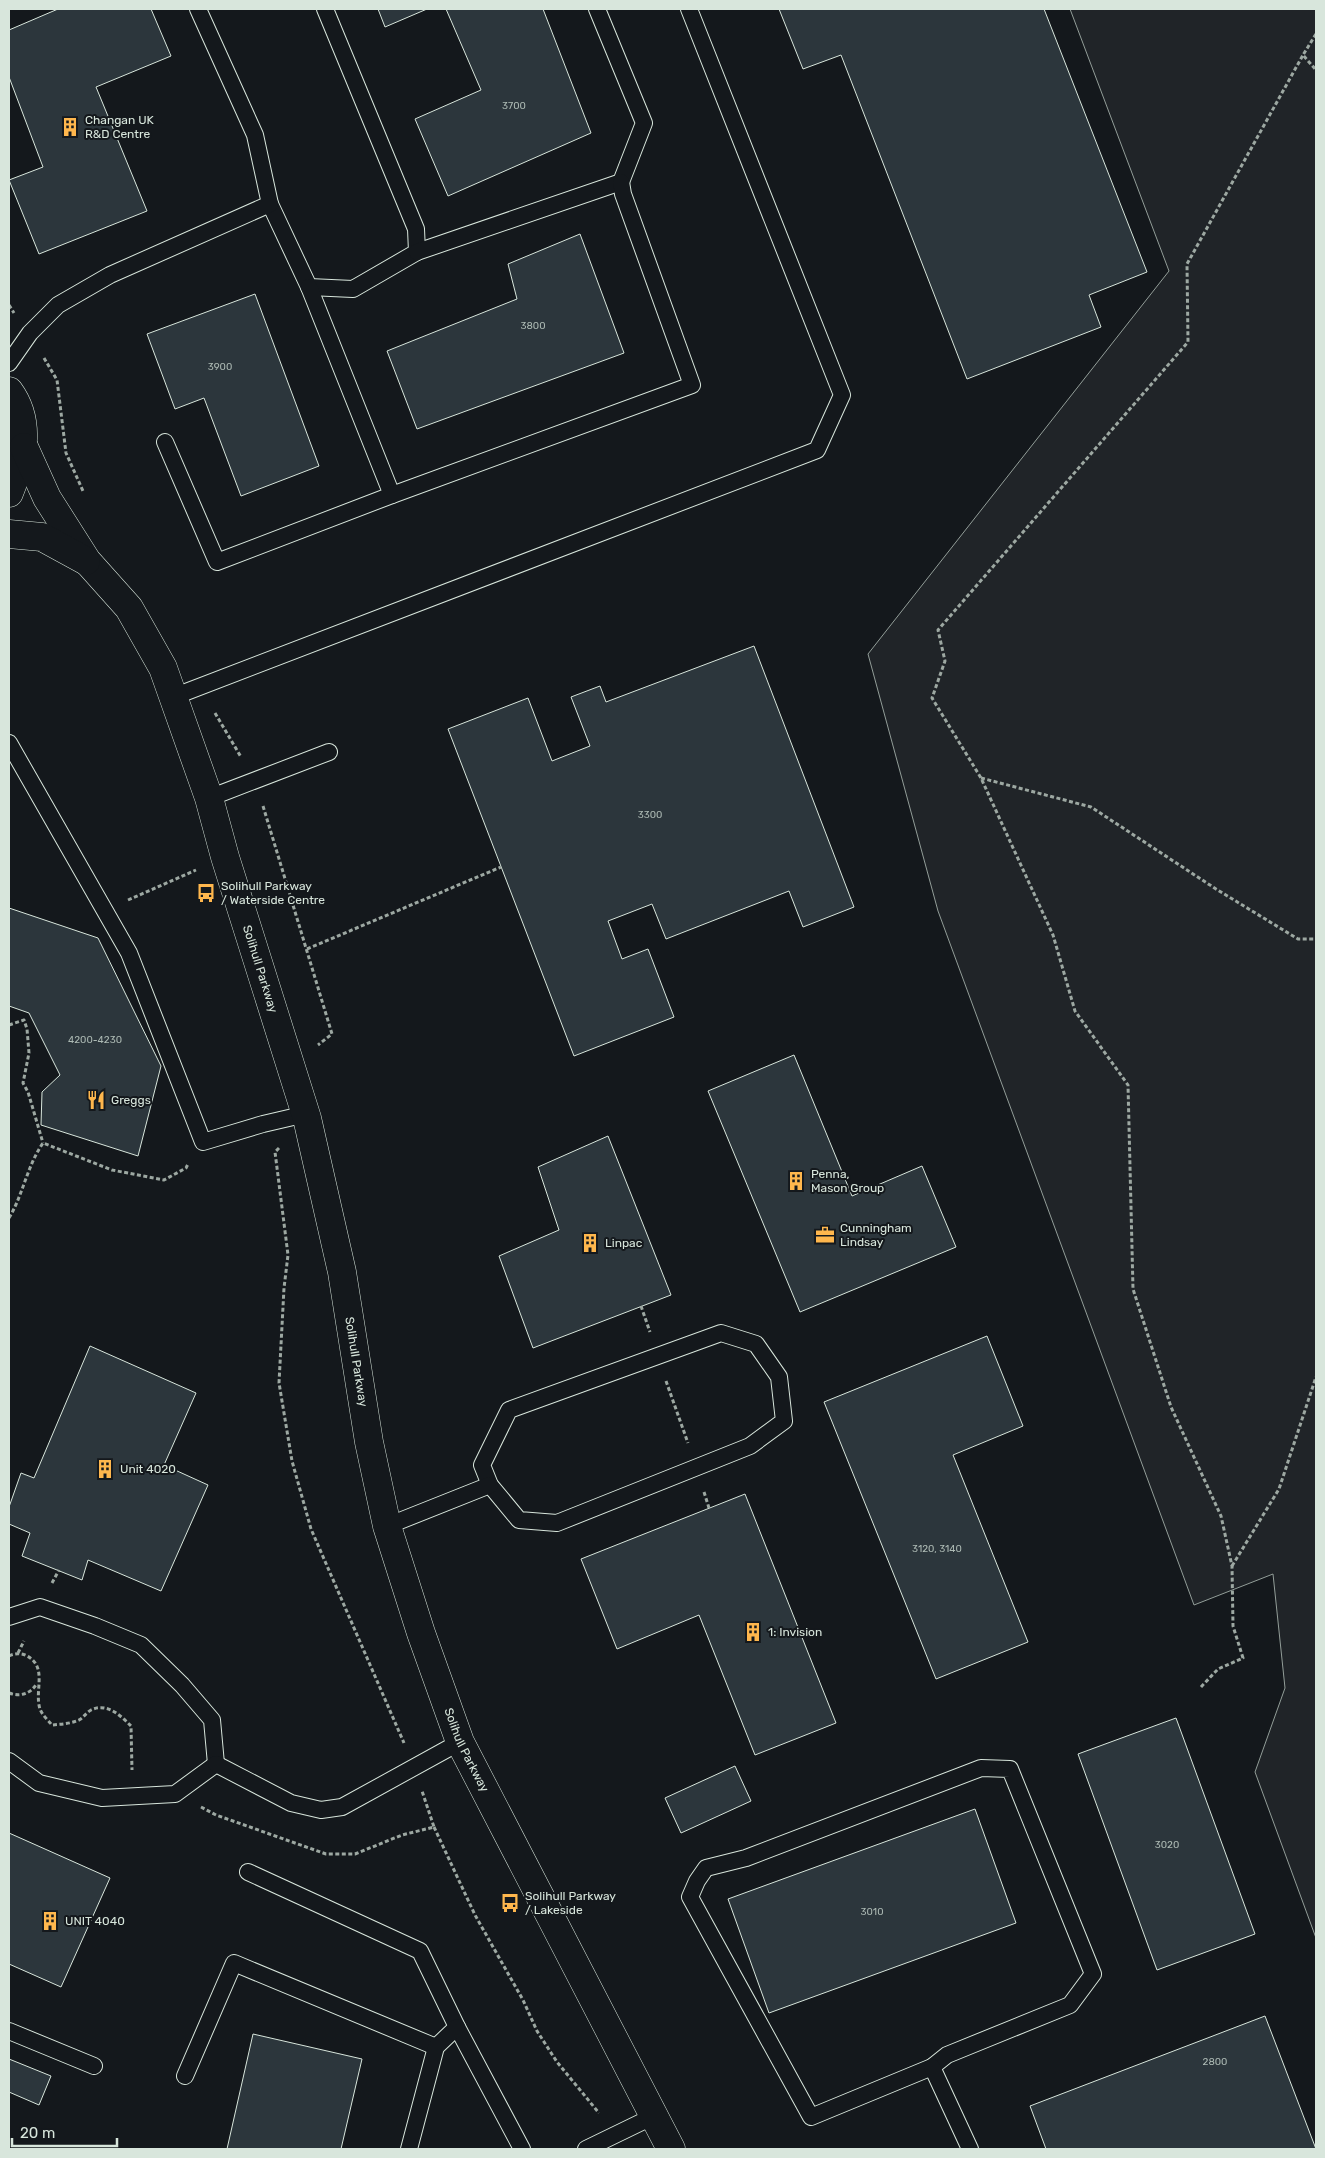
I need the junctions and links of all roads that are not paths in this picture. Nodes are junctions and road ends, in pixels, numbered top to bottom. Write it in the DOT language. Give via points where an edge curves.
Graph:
graph roads {
  1 [pos="198,9"];
  2 [pos="325,9"];
  3 [pos="597,9"];
  4 [pos="689,9"];
  5 [pos="621,182"];
  6 [pos="270,204"];
  7 [pos="417,252"];
  8 [pos="309,287"];
  9 [pos="9,363"];
  10 [pos="9,391"];
  11 [pos="165,442"];
  12 [pos="24,447"];
  13 [pos="9,493"];
  14 [pos="392,494"];
  15 [pos="9,534"];
  16 [pos="87,562"];
  17 [pos="173,697"];
  18 [pos="9,743"];
  19 [pos="329,752"];
  20 [pos="209,798"];
  21 [pos="306,1116"];
  22 [pos="490,1485"];
  23 [pos="387,1526"];
  24 [pos="9,1617"];
  25 [pos="460,1742"];
  26 [pos="9,1761"];
  27 [pos="216,1764"];
  28 [pos="248,1872"];
  29 [pos="457,2027"];
  30 [pos="9,2031"];
  31 [pos="436,2047"];
  32 [pos="94,2066"];
  33 [pos="932,2067"];
  34 [pos="185,2076"];
  35 [pos="654,2116"];
  36 [pos="409,2149"];
  37 [pos="522,2149"];
  38 [pos="586,2149"];
  39 [pos="671,2149"];
  40 [pos="970,2149"];
  1 -- 6 [label="lane" via="255,135"];
  2 -- 7 [label="lane" via="416,229"];
  3 -- 5 [label="lane" via="644,123"];
  4 -- 17 [label="lane" via="842,395 817,450"];
  5 -- 7 [label="lane"];
  5 -- 14 [label="lane" via="692,385"];
  6 -- 8 [label="lane"];
  6 -- 9 [label="lane" via="110,276 58,305 30,333"];
  7 -- 8 [label="lane" via="353,289"];
  8 -- 14 [label="lane"];
  10 -- 12 [label="street" via="22,423"];
  11 -- 14 [label="lane" via="216,562"];
  12 -- 13 [label="street" via="19,471"];
  12 -- 16 [label="street" via="48,498"];
  15 -- 16 [label="street" via="42,537"];
  16 -- 17 [label="street, Solihull Parkway" via="129,608 163,668"];
  17 -- 20 [label="street, Solihull Parkway"];
  18 -- 21 [label="lane" via="129,953 203,1142 263,1124"];
  19 -- 20 [label="lane"];
  20 -- 21 [label="street, Solihull Parkway"];
  21 -- 23 [label="street, Solihull Parkway" via="342,1272 369,1442"];
  22 -- 22 [label="lane" via="482,1465 509,1410 721,1333 756,1344 779,1378 784,1421 750,1446 557,1523 519,1520"];
  22 -- 23 [label="lane"];
  23 -- 25 [label="street, Solihull Parkway" via="420,1633"];
  24 -- 27 [label="lane" via="40,1607 141,1645 212,1720"];
  25 -- 27 [label="lane" via="342,1807 321,1810 291,1803"];
  25 -- 35 [label="street, Solihull Parkway"];
  26 -- 27 [label="lane" via="39,1783 102,1798 174,1794"];
  28 -- 29 [label="lane" via="420,1951"];
  29 -- 31 [label="lane"];
  29 -- 37 [label="lane"];
  30 -- 32 [label="lane"];
  31 -- 34 [label="lane" via="234,1963"];
  31 -- 36 [label="lane"];
  33 -- 33 [label="lane" via="947,2055 1070,2005 1093,1974 1010,1769 981,1768 746,1858 706,1868 690,1898 811,2117"];
  33 -- 40 [label="lane"];
  35 -- 38 [label="lane"];
  35 -- 39 [label="street, Solihull Parkway"];
}
